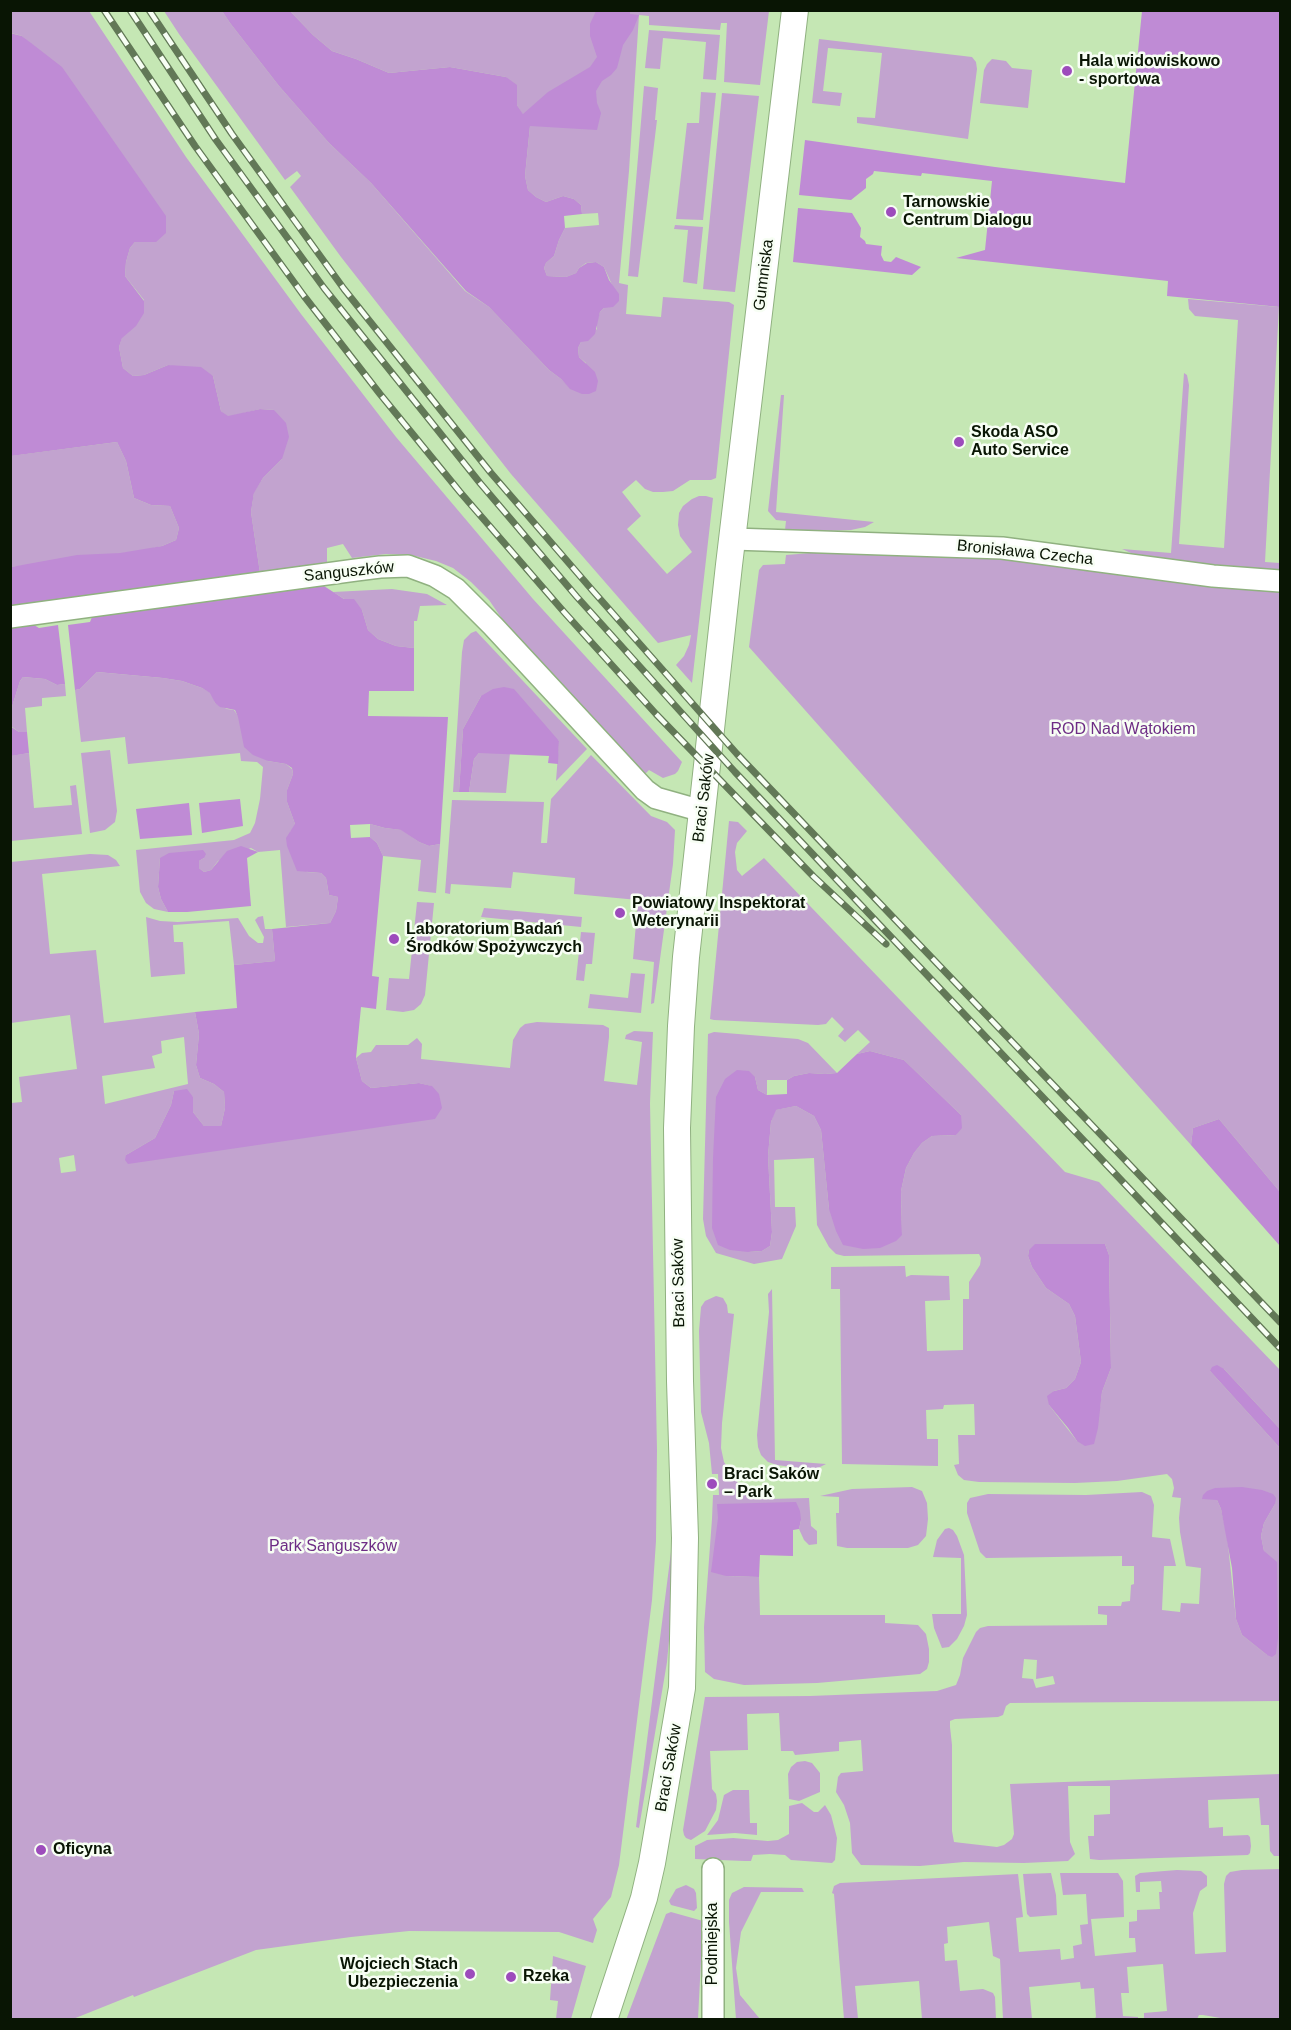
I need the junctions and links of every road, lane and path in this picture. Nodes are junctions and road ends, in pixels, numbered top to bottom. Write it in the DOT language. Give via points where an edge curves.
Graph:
graph roads {
  1 [pos="795,10"];
  2 [pos="733,539"];
  3 [pos="1281,581"];
  4 [pos="10,617"];
  5 [pos="702,811"];
  6 [pos="713,1869"];
  7 [pos="604,2019"];
  8 [pos="713,2019"];
  1 -- 2 [label="street, Gumniska"];
  2 -- 3 [label="street, Bronisława Czecha" via="1002,548 1213,576"];
  2 -- 5 [label="street, Braci Saków"];
  4 -- 5 [label="street, Sanguszków" via="408,566 456,589 645,790 656,798"];
  5 -- 7 [label="street, Braci Saków" via="686,957 678,1082 685,1570 682,1688 646,1887"];
  6 -- 8 [label="street, Podmiejska"];
}
